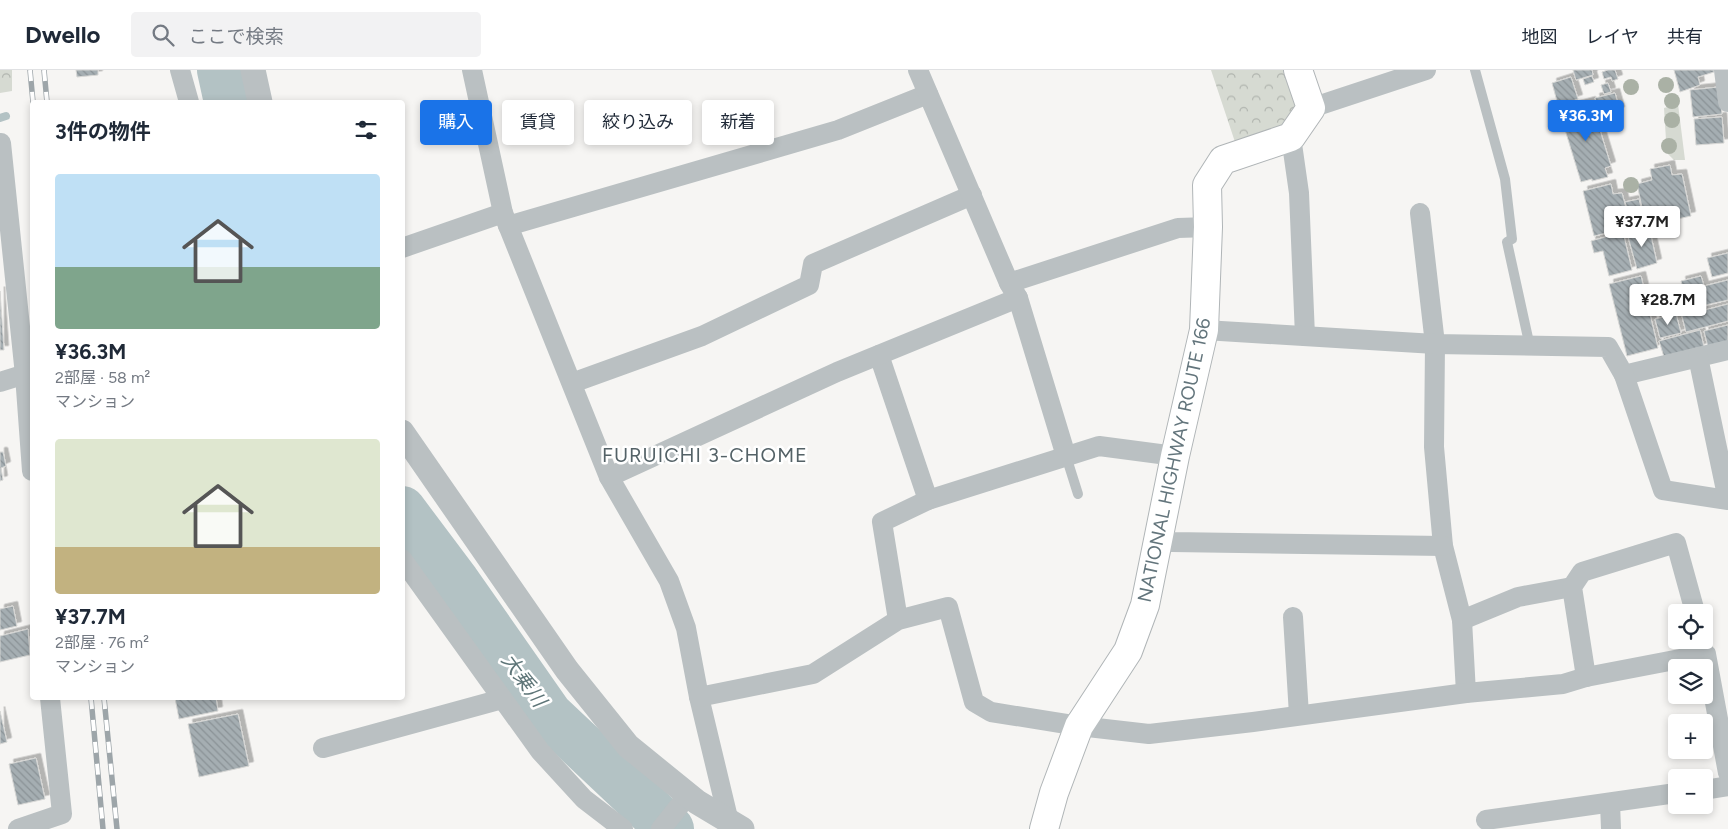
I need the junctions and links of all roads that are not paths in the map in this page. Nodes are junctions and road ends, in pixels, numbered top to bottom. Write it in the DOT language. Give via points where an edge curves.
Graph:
graph roads {
  1 [pos="180,70"];
  2 [pos="253,70"];
  3 [pos="472,70"];
  4 [pos="918,70"];
  5 [pos="1298,70"];
  6 [pos="1426,70"];
  7 [pos="1475,70"];
  8 [pos="1724,70"];
  9 [pos="928,94"];
  10 [pos="188,100"];
  11 [pos="260,100"];
  12 [pos="1728,102"];
  13 [pos="1311,108"];
  14 [pos="1290,137"];
  15 [pos="1,143"];
  16 [pos="972,196"];
  17 [pos="1420,213"];
  18 [pos="506,220"];
  19 [pos="1208,227"];
  20 [pos="405,247"];
  21 [pos="1014,291"];
  22 [pos="1204,330"];
  23 [pos="1305,336"];
  24 [pos="1435,344"];
  25 [pos="1530,347"];
  26 [pos="1728,350"];
  27 [pos="880,355"];
  28 [pos="1698,357"];
  29 [pos="29,373"];
  30 [pos="1624,375"];
  31 [pos="0,382"];
  32 [pos="572,383"];
  33 [pos="30,406"];
  34 [pos="405,436"];
  35 [pos="1066,456"];
  36 [pos="1175,456"];
  37 [pos="609,477"];
  38 [pos="1078,494"];
  39 [pos="928,500"];
  40 [pos="1159,540"];
  41 [pos="1442,546"];
  42 [pos="405,562"];
  43 [pos="1572,587"];
  44 [pos="1693,604"];
  45 [pos="1293,617"];
  46 [pos="898,620"];
  47 [pos="1462,620"];
  48 [pos="1586,677"];
  49 [pos="1466,693"];
  50 [pos="699,697"];
  51 [pos="502,698"];
  52 [pos="50,700"];
  53 [pos="1299,716"];
  54 [pos="1079,726"];
  55 [pos="323,748"];
  56 [pos="1728,773"];
  57 [pos="1728,786"];
  58 [pos="1713,788"];
  59 [pos="1668,794"];
  60 [pos="684,801"];
  61 [pos="1610,803"];
  62 [pos="1486,820"];
  63 [pos="735,825"];
  64 [pos="18,829"];
  65 [pos="623,829"];
  66 [pos="662,829"];
  67 [pos="1044,829"];
  68 [pos="1611,829"];
  1 -- 10 [label="street"];
  2 -- 11 [label="street"];
  3 -- 18 [label="street"];
  4 -- 9 [label="street"];
  5 -- 13 [label="highway"];
  6 -- 13 [label="street"];
  7 -- 25 [label="lane" via="1505,179 1512,239 1507,242"];
  8 -- 12 [label="street"];
  9 -- 16 [label="street"];
  9 -- 18 [label="street" via="838,130"];
  13 -- 14 [label="highway"];
  14 -- 19 [label="highway, NATIONAL HIGHWAY ROUTE 166" via="1223,160 1207,185"];
  14 -- 23 [label="street" via="1299,193"];
  15 -- 29 [label="street"];
  16 -- 21 [label="street"];
  16 -- 32 [label="street" via="813,264 809,285 711,331"];
  17 -- 24 [label="street"];
  18 -- 20 [label="street"];
  18 -- 32 [label="street"];
  19 -- 21 [label="street" via="1178,228"];
  19 -- 22 [label="highway, NATIONAL HIGHWAY ROUTE 166"];
  21 -- 27 [label="street"];
  21 -- 35 [label="street"];
  22 -- 23 [label="street"];
  22 -- 36 [label="highway, NATIONAL HIGHWAY ROUTE 166"];
  23 -- 24 [label="street"];
  24 -- 25 [label="street"];
  24 -- 41 [label="street" via="1434,447"];
  25 -- 30 [label="street" via="1608,347"];
  26 -- 28 [label="street"];
  27 -- 37 [label="street"];
  27 -- 39 [label="street"];
  28 -- 30 [label="street"];
  28 -- 30 [label="street" via="1728,500 1663,490"];
  29 -- 31 [label="street"];
  29 -- 33 [label="street"];
  32 -- 37 [label="street"];
  34 -- 60 [label="street" via="573,678 628,746"];
  35 -- 36 [label="street" via="1100,446"];
  35 -- 38 [label="lane"];
  35 -- 39 [label="street"];
  36 -- 40 [label="highway, NATIONAL HIGHWAY ROUTE 166"];
  37 -- 50 [label="street" via="669,581 686,628"];
  39 -- 46 [label="street" via="882,522"];
  40 -- 41 [label="street"];
  40 -- 54 [label="highway, NATIONAL HIGHWAY ROUTE 166" via="1145,605 1128,651"];
  41 -- 47 [label="street"];
  42 -- 51 [label="street"];
  43 -- 44 [label="street" via="1582,572 1676,543"];
  43 -- 47 [label="street" via="1518,597"];
  43 -- 48 [label="street"];
  45 -- 53 [label="street"];
  46 -- 50 [label="street" via="813,674"];
  46 -- 54 [label="street" via="948,607 974,702 991,712"];
  47 -- 49 [label="street"];
  48 -- 49 [label="street" via="1563,684"];
  48 -- 56 [label="street" via="1706,654"];
  49 -- 53 [label="street"];
  50 -- 63 [label="street"];
  51 -- 55 [label="street"];
  51 -- 65 [label="street" via="540,751 584,799"];
  52 -- 64 [label="street" via="62,814"];
  53 -- 54 [label="street" via="1149,734"];
  54 -- 67 [label="highway, NATIONAL HIGHWAY ROUTE 166"];
  57 -- 58 [label="street"];
  59 -- 61 [label="street"];
  60 -- 63 [label="street"];
  60 -- 66 [label="street"];
  61 -- 62 [label="street"];
  61 -- 68 [label="street"];
}
